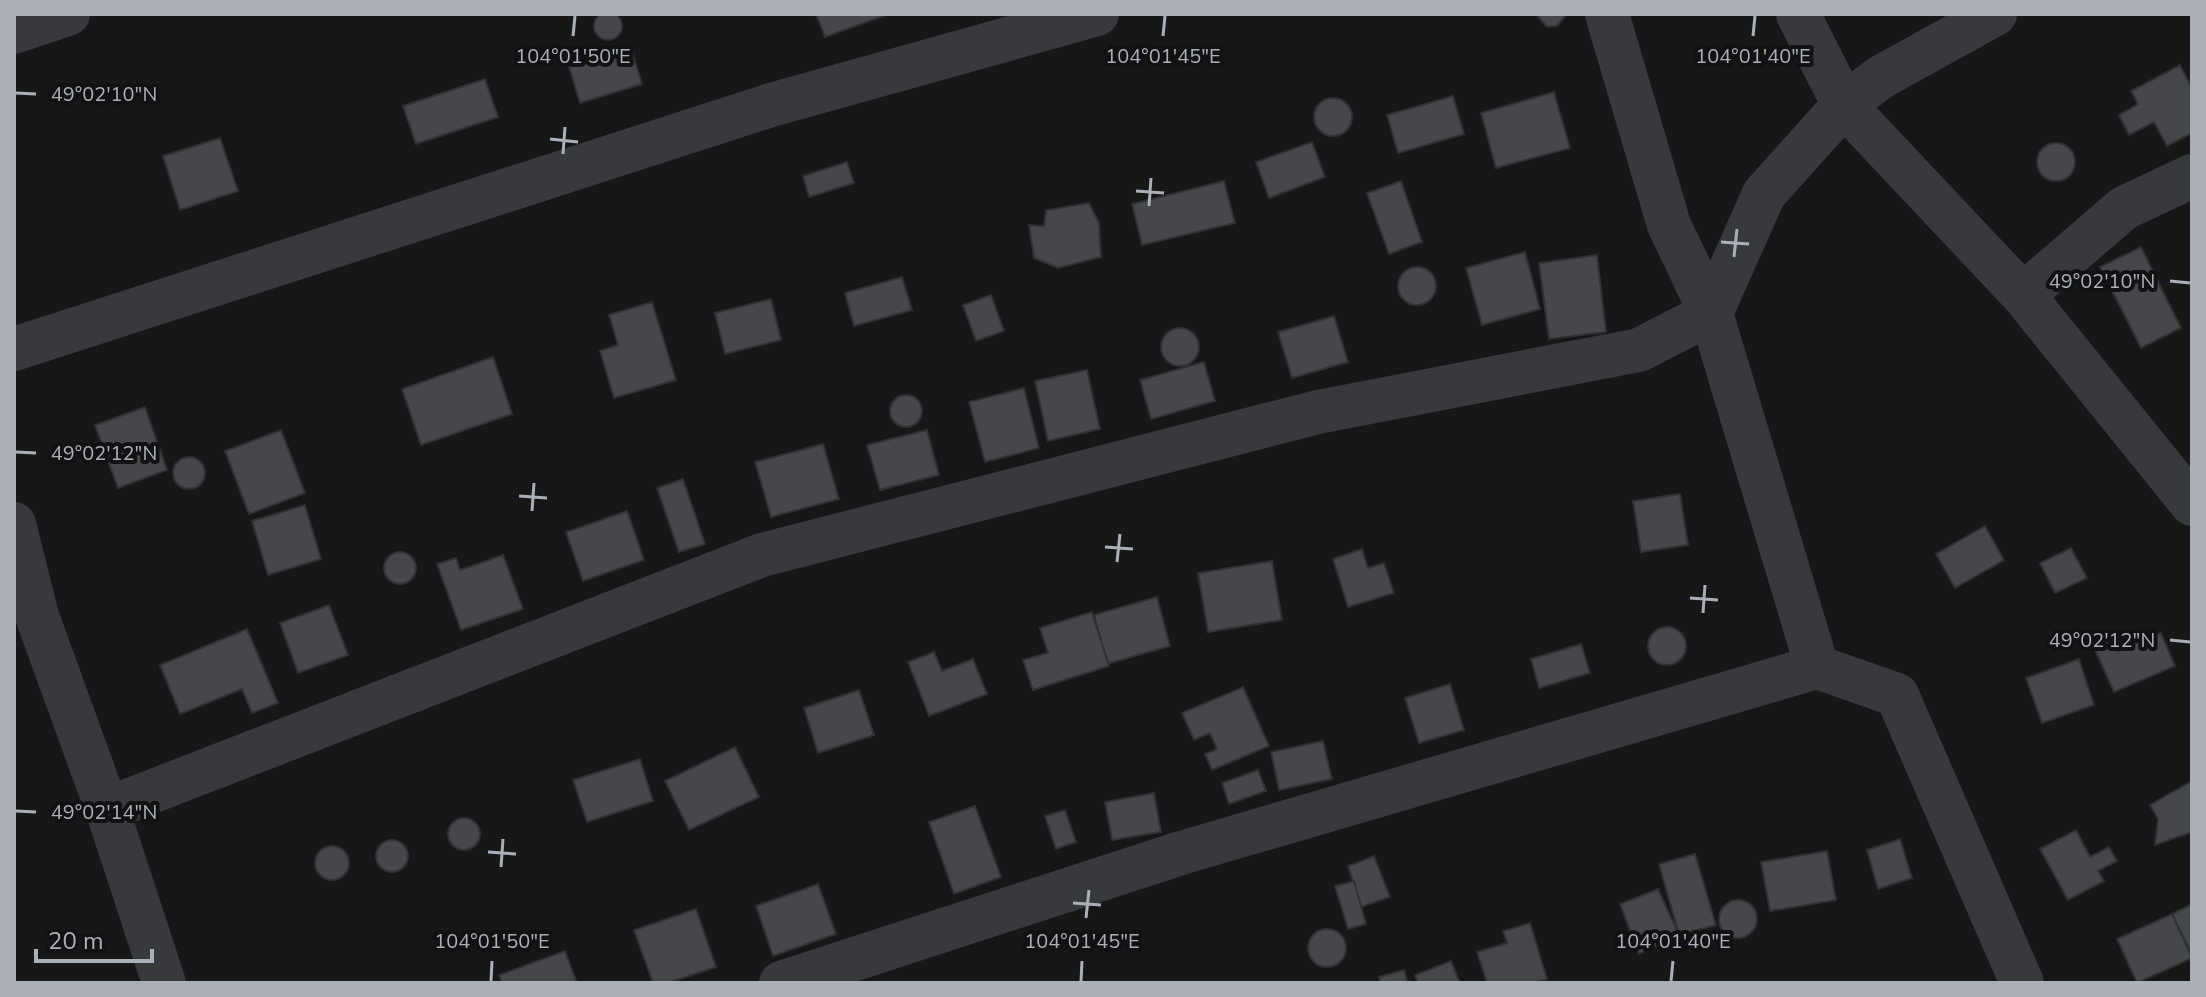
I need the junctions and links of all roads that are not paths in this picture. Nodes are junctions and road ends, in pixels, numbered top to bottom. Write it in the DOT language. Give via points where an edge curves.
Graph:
graph roads {
  1 [pos="68,14"];
  2 [pos="1097,14"];
  3 [pos="1607,14"];
  4 [pos="1798,14"];
  5 [pos="1995,14"];
  6 [pos="14,32"];
  7 [pos="1844,105"];
  8 [pos="2192,176"];
  9 [pos="2023,295"];
  10 [pos="1711,313"];
  11 [pos="14,349"];
  12 [pos="2192,504"];
  13 [pos="14,524"];
  14 [pos="1817,667"];
  15 [pos="107,809"];
  16 [pos="164,983"];
  17 [pos="781,983"];
  18 [pos="2022,983"];
  1 -- 6 [label="street"];
  2 -- 11 [label="street" via="771,105"];
  3 -- 10 [label="street" via="1669,225"];
  4 -- 7 [label="street"];
  5 -- 7 [label="street" via="1881,77"];
  7 -- 9 [label="street"];
  7 -- 10 [label="street" via="1764,194"];
  8 -- 9 [label="street" via="2124,208"];
  9 -- 12 [label="street"];
  10 -- 14 [label="street"];
  10 -- 15 [label="street" via="1639,350 1318,412 762,555"];
  13 -- 15 [label="street" via="37,616"];
  14 -- 17 [label="street" via="1181,853"];
  14 -- 18 [label="street" via="1897,695"];
  15 -- 16 [label="street"];
}
